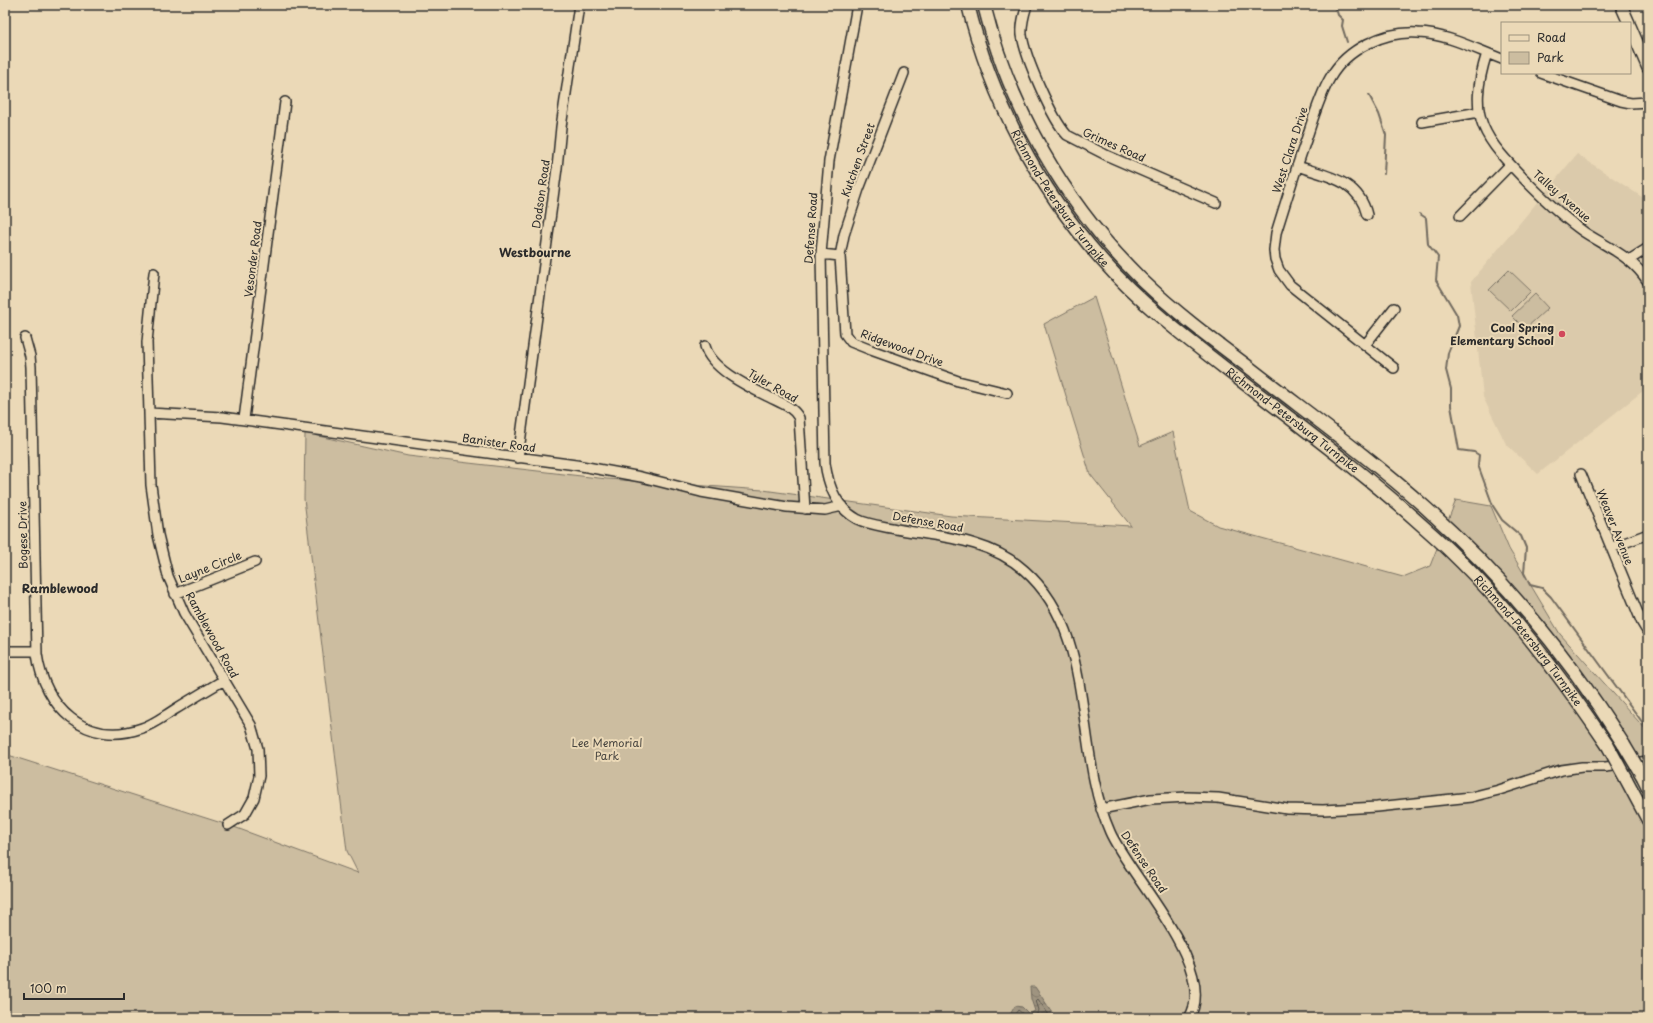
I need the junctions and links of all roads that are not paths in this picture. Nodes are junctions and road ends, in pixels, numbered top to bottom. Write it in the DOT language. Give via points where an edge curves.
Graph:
graph roads {
  1 [pos="579,5"];
  2 [pos="858,5"];
  3 [pos="968,5"];
  4 [pos="984,5"];
  5 [pos="1027,5"];
  6 [pos="1621,5"];
  7 [pos="1629,22"];
  8 [pos="1631,29"];
  9 [pos="1486,53"];
  10 [pos="1501,59"];
  11 [pos="1648,68"];
  12 [pos="904,73"];
  13 [pos="1544,74"];
  14 [pos="285,102"];
  15 [pos="1648,102"];
  16 [pos="1479,112"];
  17 [pos="1422,122"];
  18 [pos="1510,165"];
  19 [pos="1297,166"];
  20 [pos="1216,203"];
  21 [pos="1367,215"];
  22 [pos="1460,216"];
  23 [pos="1648,248"];
  24 [pos="821,254"];
  25 [pos="840,256"];
  26 [pos="1629,260"];
  27 [pos="154,273"];
  28 [pos="1648,282"];
  29 [pos="1394,308"];
  30 [pos="25,338"];
  31 [pos="1365,345"];
  32 [pos="705,346"];
  33 [pos="1394,368"];
  34 [pos="1007,393"];
  35 [pos="149,413"];
  36 [pos="244,419"];
  37 [pos="518,458"];
  38 [pos="1581,474"];
  39 [pos="842,506"];
  40 [pos="805,508"];
  41 [pos="1648,534"];
  42 [pos="1611,548"];
  43 [pos="255,562"];
  44 [pos="175,594"];
  45 [pos="1648,633"];
  46 [pos="5,651"];
  47 [pos="36,651"];
  48 [pos="224,680"];
  49 [pos="1648,761"];
  50 [pos="1645,782"];
  51 [pos="1101,809"];
  52 [pos="1648,820"];
  53 [pos="228,825"];
  54 [pos="1189,1018"];
  1 -- 37 [label="street, Dodson Road"];
  2 -- 24 [label="street, Defense Road" via="829,161"];
  3 -- 52 [label="highway, Richmond-Petersburg Turnpike, bridge" via="992,79 1022,147 1058,204 1102,260 1154,311 1373,483 1428,530 1471,572 1514,620 1561,680 1608,746"];
  4 -- 50 [label="highway, Richmond-Petersburg Turnpike, bridge" via="1006,74 1030,129 1064,186 1121,259 1168,304 1386,475 1462,542 1551,641 1604,712"];
  5 -- 20 [label="street, Grimes Road" via="1022,26 1025,46 1062,130 1108,156"];
  6 -- 7 [label="main road"];
  8 -- 11 [label="main road"];
  9 -- 10 [label="street, West Clara Drive"];
  9 -- 16 [label="street, Talley Avenue" via="1478,88"];
  9 -- 19 [label="street, West Clara Drive" via="1444,37 1419,33 1395,34 1360,48 1330,77"];
  12 -- 25 [label="street, Kutchen Street" via="860,189 844,235"];
  13 -- 15 [label="street" via="1621,101"];
  14 -- 36 [label="street, Vesonder Road"];
  16 -- 17 [label="street"];
  16 -- 18 [label="street, Talley Avenue" via="1493,145"];
  18 -- 22 [label="street"];
  18 -- 26 [label="street, Talley Avenue" via="1567,219"];
  19 -- 21 [label="street" via="1332,178 1355,190 1362,199"];
  19 -- 31 [label="street, West Clara Drive" via="1274,242 1275,260 1284,278 1300,294"];
  23 -- 26 [label="street"];
  24 -- 25 [label="street"];
  24 -- 39 [label="street, Defense Road" via="825,463 829,484"];
  25 -- 34 [label="street, Ridgewood Drive" via="845,332 851,342 958,381"];
  26 -- 28 [label="street, Talley Avenue"];
  27 -- 35 [label="street, Ramblewood Road" via="147,342"];
  29 -- 31 [label="street"];
  30 -- 47 [label="street, Bogese Drive" via="31,368"];
  31 -- 33 [label="street, West Clara Drive"];
  32 -- 40 [label="street, Tyler Road" via="714,363 748,386 792,408 799,418"];
  35 -- 36 [label="street, Banister Road"];
  35 -- 44 [label="street, Ramblewood Road" via="154,510 162,556"];
  36 -- 37 [label="street, Banister Road"];
  37 -- 40 [label="street, Banister Road" via="614,472 701,492"];
  38 -- 42 [label="street, Weaver Avenue"];
  39 -- 40 [label="street, Banister Road" via="825,510"];
  39 -- 51 [label="street, Defense Road" via="856,518 871,524 983,546 1013,561 1038,583 1054,605 1067,637 1079,685 1091,771"];
  41 -- 42 [label="street"];
  42 -- 45 [label="street, Weaver Avenue"];
  43 -- 44 [label="street, Layne Circle"];
  44 -- 48 [label="street, Ramblewood Road"];
  46 -- 47 [label="street"];
  47 -- 48 [label="street, Bogese Drive" via="42,679 53,700 69,718 98,731 122,732 143,728"];
  48 -- 53 [label="street, Ramblewood Road" via="251,725 256,738 259,763 256,788 250,807 238,820"];
  49 -- 51 [label="street" via="1561,770 1471,797 1377,807 1338,810 1287,809 1218,798 1188,797 1151,799"];
  51 -- 54 [label="street, Defense Road" via="1115,842 1165,916 1190,968 1196,993"];
}
